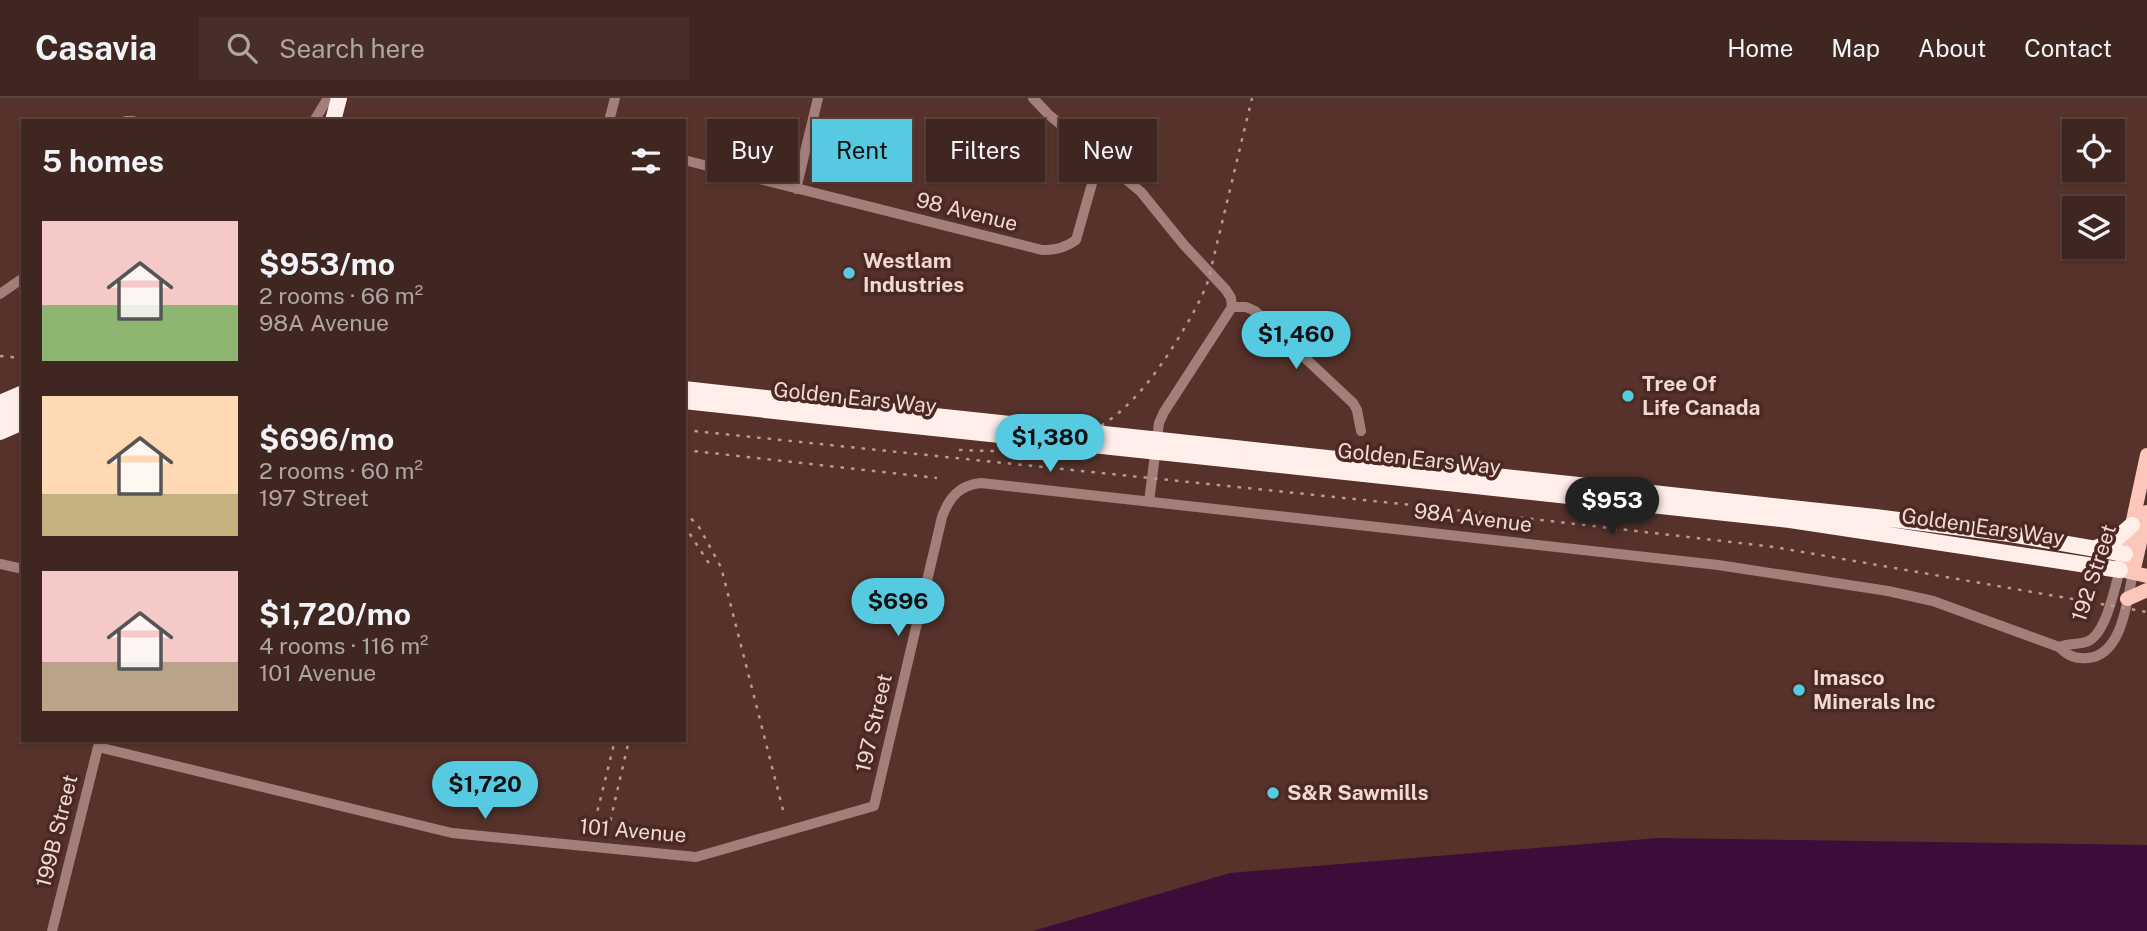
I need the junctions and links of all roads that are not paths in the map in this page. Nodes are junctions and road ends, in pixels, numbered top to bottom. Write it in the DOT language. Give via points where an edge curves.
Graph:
graph roads {
  1 [pos="328,98"];
  2 [pos="339,98"];
  3 [pos="347,98"];
  4 [pos="615,98"];
  5 [pos="818,98"];
  6 [pos="1033,98"];
  7 [pos="315,119"];
  8 [pos="333,119"];
  9 [pos="333,119"];
  10 [pos="610,119"];
  11 [pos="1059,123"];
  12 [pos="686,161"];
  13 [pos="1092,182"];
  14 [pos="1129,182"];
  15 [pos="796,189"];
  16 [pos="21,279"];
  17 [pos="0,294"];
  18 [pos="1232,307"];
  19 [pos="686,389"];
  20 [pos="21,394"];
  21 [pos="686,401"];
  22 [pos="0,403"];
  23 [pos="21,406"];
  24 [pos="821,410"];
  25 [pos="0,416"];
  26 [pos="21,423"];
  27 [pos="1361,431"];
  28 [pos="0,432"];
  29 [pos="1235,454"];
  30 [pos="2147,455"];
  31 [pos="958,491"];
  32 [pos="1149,502"];
  33 [pos="2147,512"];
  34 [pos="2141,528"];
  35 [pos="2096,548"];
  36 [pos="0,564"];
  37 [pos="2135,565"];
  38 [pos="21,569"];
  39 [pos="2147,590"];
  40 [pos="2127,599"];
  41 [pos="2059,647"];
  42 [pos="99,744"];
  43 [pos="874,806"];
  44 [pos="52,931"];
  1 -- 7 [label="street"];
  2 -- 8 [label="highway, bridge"];
  3 -- 9 [label="main road"];
  4 -- 10 [label="street"];
  5 -- 15 [label="street"];
  6 -- 11 [label="street"];
  12 -- 15 [label="street, 98 Avenue"];
  13 -- 15 [label="street, 98 Avenue" via="1076,240 1069,246 1042,250"];
  14 -- 18 [label="street" via="1226,290"];
  16 -- 17 [label="street"];
  18 -- 27 [label="street" via="1255,311 1353,403"];
  18 -- 32 [label="street" via="1159,423"];
  19 -- 24 [label="highway, Golden Ears Way"];
  20 -- 22 [label="highway"];
  21 -- 24 [label="highway, Golden Ears Way"];
  23 -- 25 [label="highway"];
  24 -- 29 [label="highway, Golden Ears Way, bridge"];
  26 -- 28 [label="highway"];
  29 -- 35 [label="highway, Golden Ears Way" via="1849,514"];
  29 -- 37 [label="highway, Golden Ears Way"];
  30 -- 34 [label="main road, 192 Street"];
  31 -- 32 [label="street, 98A Avenue" via="981,483"];
  31 -- 43 [label="street, 197 Street" via="942,517"];
  32 -- 41 [label="street, 98A Avenue" via="1688,560 1875,589 1933,601"];
  33 -- 34 [label="main road, 192 Street"];
  34 -- 35 [label="highway"];
  34 -- 37 [label="main road, 192 Street"];
  35 -- 37 [label="highway, Golden Ears Way"];
  36 -- 38 [label="street"];
  37 -- 40 [label="street, 192 Street"];
  37 -- 41 [label="street, 192 Street" via="2099,633 2087,642"];
  39 -- 40 [label="main road"];
  40 -- 41 [label="street, 192 Street" via="2118,632 2102,653 2077,658"];
  42 -- 43 [label="street, 101 Avenue" via="452,833 696,856"];
  42 -- 44 [label="street, 199B Street"];
}
